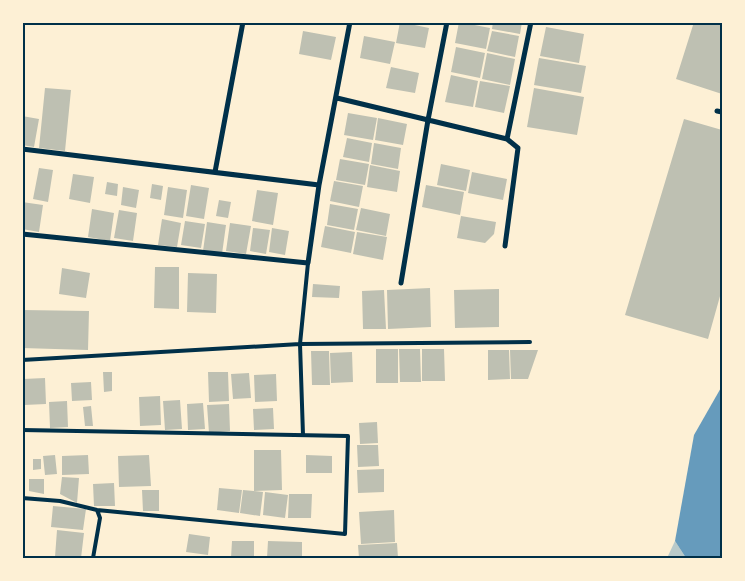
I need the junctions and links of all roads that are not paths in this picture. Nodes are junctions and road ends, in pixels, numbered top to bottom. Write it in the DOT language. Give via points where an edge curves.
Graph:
graph roads {
  1 [pos="243,22"];
  2 [pos="350,22"];
  3 [pos="447,22"];
  4 [pos="531,22"];
  5 [pos="337,98"];
  6 [pos="428,120"];
  7 [pos="507,139"];
  8 [pos="22,149"];
  9 [pos="215,172"];
  10 [pos="319,185"];
  11 [pos="22,234"];
  12 [pos="505,246"];
  13 [pos="308,264"];
  14 [pos="401,283"];
  15 [pos="530,342"];
  16 [pos="300,344"];
  17 [pos="22,360"];
  18 [pos="22,430"];
  19 [pos="303,435"];
  20 [pos="22,498"];
  21 [pos="97,510"];
  22 [pos="93,558"];
  1 -- 9 [label="street"];
  2 -- 5 [label="street"];
  3 -- 6 [label="street"];
  4 -- 7 [label="street"];
  5 -- 6 [label="street"];
  5 -- 10 [label="street"];
  6 -- 7 [label="street"];
  6 -- 14 [label="street"];
  7 -- 12 [label="street" via="518,148"];
  8 -- 9 [label="street"];
  9 -- 10 [label="street"];
  10 -- 13 [label="street"];
  11 -- 13 [label="street"];
  13 -- 16 [label="lane"];
  15 -- 16 [label="lane"];
  16 -- 17 [label="lane"];
  16 -- 19 [label="lane"];
  18 -- 19 [label="lane"];
  19 -- 21 [label="lane" via="348,436 345,534"];
  20 -- 21 [label="lane" via="60,501"];
  21 -- 22 [label="lane" via="100,518"];
}
